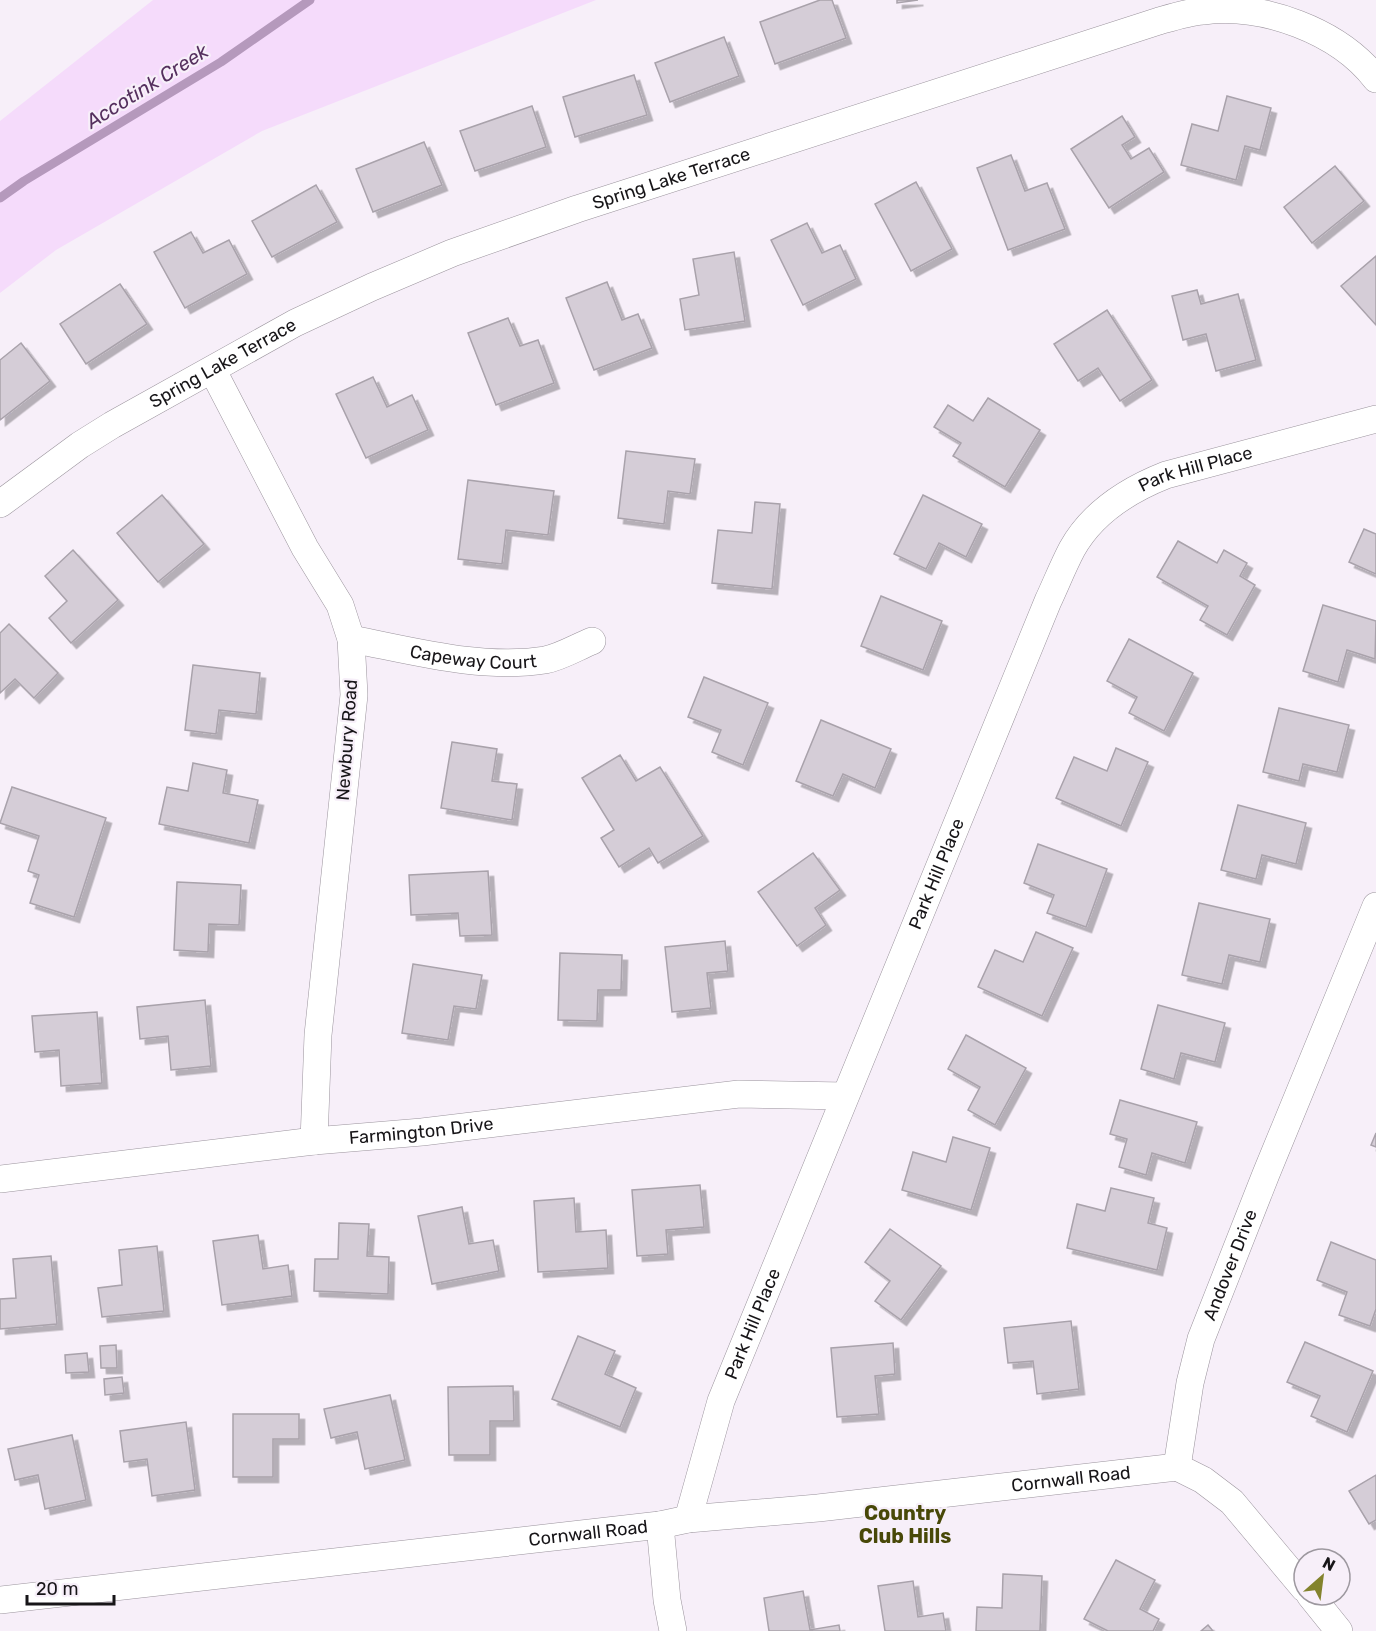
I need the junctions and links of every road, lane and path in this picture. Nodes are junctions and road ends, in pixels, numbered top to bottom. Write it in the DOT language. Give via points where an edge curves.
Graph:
graph roads {
  1 [pos="1376,79"];
  2 [pos="213,371"];
  3 [pos="1376,419"];
  4 [pos="0,504"];
  5 [pos="351,639"];
  6 [pos="592,641"];
  7 [pos="1376,906"];
  8 [pos="845,1096"];
  9 [pos="314,1141"];
  10 [pos="0,1179"];
  11 [pos="1177,1467"];
  12 [pos="688,1519"];
  13 [pos="660,1526"];
  14 [pos="1292,1574"];
  15 [pos="0,1600"];
  16 [pos="1320,1607"];
  17 [pos="673,1631"];
  18 [pos="1339,1631"];
  1 -- 2 [label="street, Spring Lake Terrace" via="1326,37 1275,16 1240,10 1204,10 1159,21 600,201 452,253 295,323"];
  2 -- 4 [label="street, Spring Lake Terrace" via="112,425"];
  2 -- 5 [label="street, Newbury Road" via="305,548 340,605"];
  3 -- 8 [label="street, Park Hill Place" via="1142,484 1108,506 1084,532 1048,601"];
  5 -- 6 [label="street, Capeway Court" via="464,660 509,664 548,659"];
  5 -- 9 [label="street, Newbury Road" via="354,695 318,1035"];
  7 -- 11 [label="street, Andover Drive" via="1201,1339"];
  8 -- 9 [label="street, Farmington Drive" via="739,1094"];
  8 -- 12 [label="street, Park Hill Place" via="721,1401"];
  9 -- 10 [label="street, Farmington Drive"];
  11 -- 12 [label="street, Cornwall Road"];
  11 -- 14 [label="street" via="1232,1502"];
  12 -- 13 [label="street, Cornwall Road"];
  13 -- 15 [label="street, Cornwall Road"];
  13 -- 17 [label="street"];
  16 -- 18 [label="street"];
}
